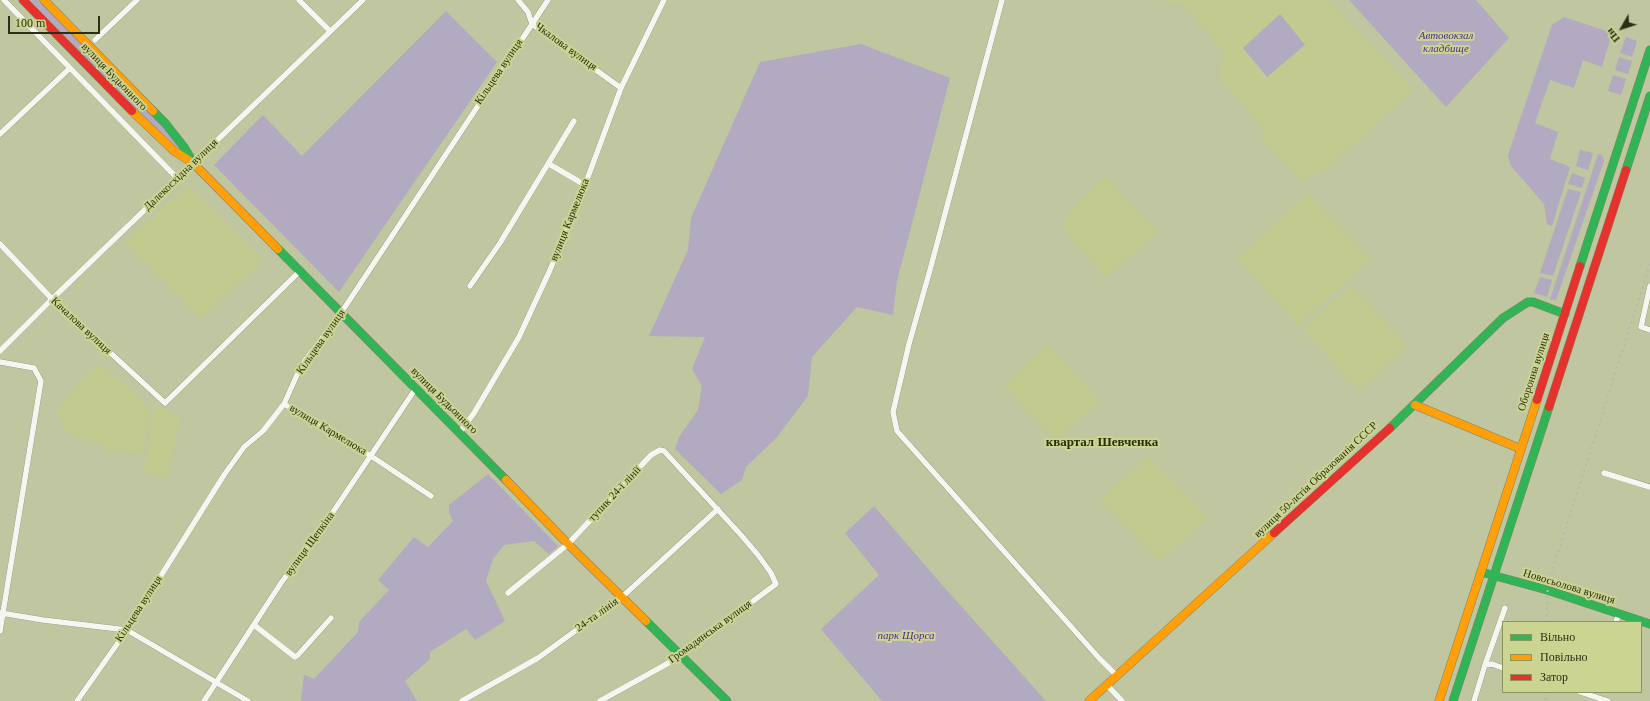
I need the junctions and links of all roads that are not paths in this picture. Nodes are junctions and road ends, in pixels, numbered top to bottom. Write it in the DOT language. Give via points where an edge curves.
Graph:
graph roads {
  1 [pos="4,0"];
  2 [pos="23,0"];
  3 [pos="44,0"];
  4 [pos="137,0"];
  5 [pos="299,0"];
  6 [pos="363,0"];
  7 [pos="518,0"];
  8 [pos="548,0"];
  9 [pos="664,0"];
  10 [pos="1002,0"];
  11 [pos="532,24"];
  12 [pos="330,31"];
  13 [pos="95,40"];
  14 [pos="1650,50"];
  15 [pos="70,68"];
  16 [pos="621,88"];
  17 [pos="1650,96"];
  18 [pos="574,121"];
  19 [pos="0,134"];
  20 [pos="193,163"];
  21 [pos="549,164"];
  22 [pos="177,178"];
  23 [pos="585,185"];
  24 [pos="0,244"];
  25 [pos="300,271"];
  26 [pos="470,286"];
  27 [pos="1650,286"];
  28 [pos="52,299"];
  29 [pos="341,313"];
  30 [pos="1566,314"];
  31 [pos="1650,330"];
  32 [pos="0,351"];
  33 [pos="0,362"];
  34 [pos="416,388"];
  35 [pos="284,404"];
  36 [pos="1415,405"];
  37 [pos="460,432"];
  38 [pos="1520,449"];
  39 [pos="371,456"];
  40 [pos="1604,473"];
  41 [pos="1650,486"];
  42 [pos="431,496"];
  43 [pos="718,509"];
  44 [pos="568,544"];
  45 [pos="1481,572"];
  46 [pos="1493,576"];
  47 [pos="508,593"];
  48 [pos="622,597"];
  49 [pos="1504,608"];
  50 [pos="1,613"];
  51 [pos="331,618"];
  52 [pos="1617,618"];
  53 [pos="1634,621"];
  54 [pos="254,625"];
  55 [pos="127,630"];
  56 [pos="0,631"];
  57 [pos="680,655"];
  58 [pos="1485,665"];
  59 [pos="1502,668"];
  60 [pos="1117,676"];
  61 [pos="216,682"];
  62 [pos="1107,685"];
  63 [pos="1591,696"];
  64 [pos="77,701"];
  65 [pos="204,701"];
  66 [pos="248,701"];
  67 [pos="462,701"];
  68 [pos="600,701"];
  69 [pos="727,701"];
  70 [pos="1089,701"];
  71 [pos="1122,701"];
  72 [pos="1439,701"];
  73 [pos="1453,701"];
  74 [pos="1474,701"];
  75 [pos="1608,701"];
  1 -- 15 [label="street"];
  2 -- 20 [label="main road, вулиця Будьонного" via="136,116 174,151"];
  3 -- 20 [label="main road, вулиця Будьонного" via="165,123"];
  4 -- 13 [label="street"];
  5 -- 12 [label="street"];
  6 -- 12 [label="street, Далекосхідна вулиця"];
  7 -- 11 [label="street, Чкалова вулиця" via="528,12"];
  8 -- 11 [label="street, Кільцева вулиця"];
  9 -- 16 [label="street, вулиця Кармелюка"];
  10 -- 60 [label="street" via="909,344 894,412 897,431"];
  11 -- 16 [label="street, Чкалова вулиця"];
  11 -- 29 [label="street, Кільцева вулиця"];
  12 -- 20 [label="street, Далекосхідна вулиця"];
  14 -- 30 [label="main road, Оборонна вулиця"];
  15 -- 19 [label="street"];
  15 -- 22 [label="street"];
  16 -- 23 [label="street, вулиця Кармелюка"];
  17 -- 46 [label="main road"];
  18 -- 21 [label="street"];
  20 -- 22 [label="street, Далекосхідна вулиця"];
  20 -- 25 [label="main road, вулиця Будьонного"];
  21 -- 23 [label="street"];
  21 -- 26 [label="street"];
  22 -- 28 [label="street, Далекосхідна вулиця"];
  23 -- 37 [label="street, вулиця Кармелюка" via="519,337"];
  24 -- 28 [label="street, Качалова вулиця"];
  25 -- 28 [label="street, Качалова вулиця" via="165,403"];
  25 -- 29 [label="main road, вулиця Будьонного"];
  27 -- 31 [label="street" via="1641,327"];
  28 -- 32 [label="street, Далекосхідна вулиця"];
  29 -- 34 [label="main road, вулиця Будьонного"];
  29 -- 35 [label="street, Кільцева вулиця" via="301,366"];
  30 -- 36 [label="main road, вулиця 50-лєтія Образованія СССР" via="1533,302 1523,304 1503,318"];
  30 -- 38 [label="main road, Оборонна вулиця"];
  33 -- 50 [label="street" via="34,368 41,381"];
  34 -- 37 [label="main road, вулиця Будьонного"];
  34 -- 39 [label="street, вулиця Щепкіна"];
  35 -- 39 [label="street, вулиця Кармелюка"];
  35 -- 55 [label="street, Кільцева вулиця" via="263,431 244,447 224,474"];
  36 -- 38 [label="main road"];
  36 -- 60 [label="main road, вулиця 50-лєтія Образованія СССР"];
  37 -- 44 [label="main road, вулиця Будьонного"];
  38 -- 45 [label="main road, Оборонна вулиця"];
  39 -- 42 [label="street, вулиця Кармелюка"];
  39 -- 54 [label="street, вулиця Щепкіна"];
  40 -- 41 [label="street"];
  43 -- 44 [label="street, тупик 24-ї лінії" via="664,451 660,450 651,455"];
  43 -- 48 [label="street, 24-та лінія"];
  43 -- 57 [label="street, Громадянська вулиця" via="758,555 776,584"];
  44 -- 47 [label="street, тупик 24-ї лінії"];
  44 -- 48 [label="main road, вулиця Будьонного"];
  45 -- 46 [label="main road, Новосьолова вулиця"];
  45 -- 72 [label="main road, Оборонна вулиця"];
  46 -- 52 [label="main road, Новосьолова вулиця" via="1547,590"];
  46 -- 73 [label="main road"];
  48 -- 57 [label="main road, вулиця Будьонного"];
  48 -- 67 [label="street, 24-та лінія" via="538,658"];
  49 -- 58 [label="street"];
  50 -- 55 [label="street"];
  50 -- 56 [label="street"];
  51 -- 54 [label="street" via="295,657"];
  52 -- 53 [label="main road, Новосьолова вулиця"];
  54 -- 61 [label="street, вулиця Щепкіна"];
  55 -- 61 [label="street"];
  55 -- 64 [label="street, Кільцева вулиця"];
  57 -- 68 [label="street, Громадянська вулиця"];
  57 -- 69 [label="main road, вулиця Будьонного"];
  58 -- 59 [label="street" via="1492,664"];
  58 -- 74 [label="street"];
  60 -- 62 [label="main road, вулиця 50-лєтія Образованія СССР"];
  61 -- 65 [label="street, вулиця Щепкіна"];
  61 -- 66 [label="street"];
  62 -- 70 [label="main road, вулиця 50-лєтія Образованія СССР"];
  62 -- 71 [label="street"];
  63 -- 75 [label="street"];
}
